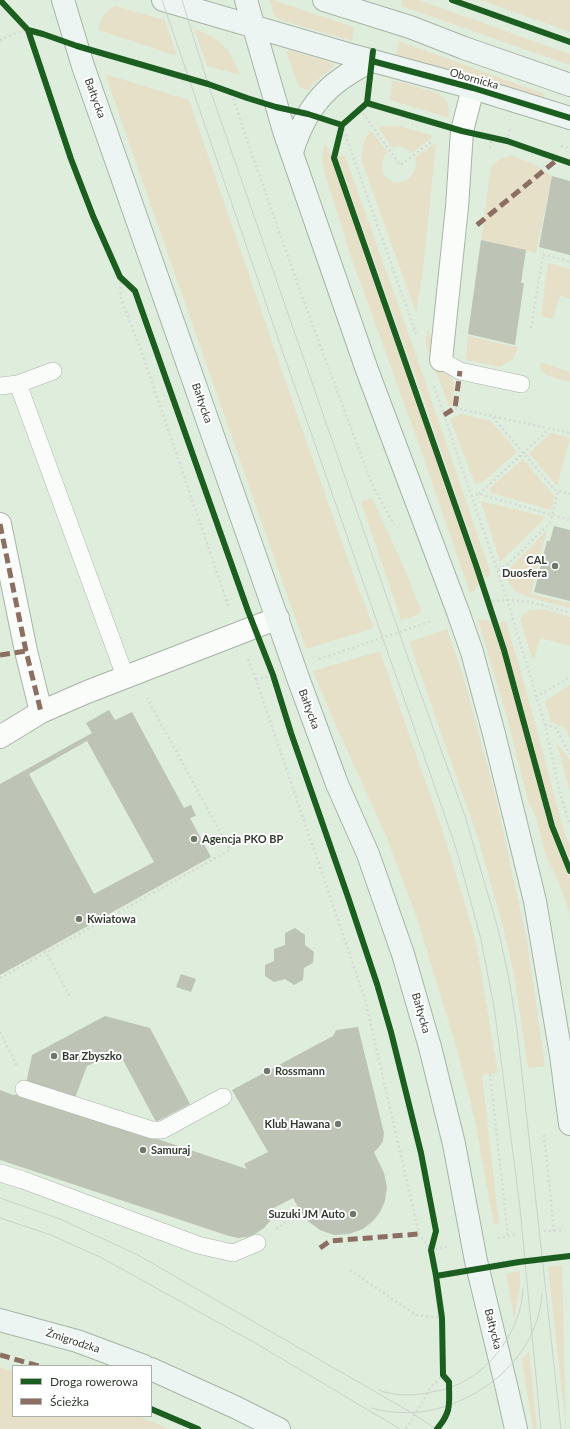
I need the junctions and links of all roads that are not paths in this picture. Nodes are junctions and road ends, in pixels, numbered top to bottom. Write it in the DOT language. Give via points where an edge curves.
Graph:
graph roads {
  1 [pos="63,0"];
  2 [pos="163,0"];
  3 [pos="246,0"];
  4 [pos="324,0"];
  5 [pos="253,25"];
  6 [pos="372,61"];
  7 [pos="570,85"];
  8 [pos="473,88"];
  9 [pos="570,118"];
  10 [pos="292,152"];
  11 [pos="441,360"];
  12 [pos="53,371"];
  13 [pos="18,384"];
  14 [pos="521,384"];
  15 [pos="0,386"];
  16 [pos="0,524"];
  17 [pos="278,618"];
  18 [pos="125,676"];
  19 [pos="41,712"];
  20 [pos="0,737"];
  21 [pos="24,1089"];
  22 [pos="223,1097"];
  23 [pos="570,1124"];
  24 [pos="0,1173"];
  25 [pos="256,1243"];
  26 [pos="0,1320"];
  27 [pos="141,1365"];
  28 [pos="152,1369"];
  29 [pos="279,1429"];
  30 [pos="516,1429"];
  1 -- 17 [label="main road, Bałtycka" via="83,66"];
  2 -- 5 [label="main road, Obornicka"];
  3 -- 5 [label="main road"];
  4 -- 7 [label="main road" via="410,27"];
  5 -- 6 [label="main road, Obornicka"];
  5 -- 10 [label="main road"];
  6 -- 8 [label="main road, Obornicka"];
  6 -- 10 [label="main road" via="344,76 318,100 297,133"];
  8 -- 9 [label="main road, Obornicka"];
  8 -- 11 [label="street" via="462,131 458,207"];
  10 -- 23 [label="main road" via="367,370 472,652 535,901 562,1055"];
  11 -- 14 [label="lane" via="460,370"];
  12 -- 13 [label="lane"];
  13 -- 15 [label="lane"];
  13 -- 18 [label="lane"];
  16 -- 19 [label="street"];
  17 -- 18 [label="street"];
  17 -- 30 [label="main road, Bałtycka" via="337,784 368,854 414,988 454,1144 476,1261"];
  18 -- 19 [label="street"];
  19 -- 20 [label="street"];
  21 -- 22 [label="lane" via="152,1130 162,1130"];
  24 -- 25 [label="lane" via="198,1245 233,1253"];
  26 -- 27 [label="main road, Żmigrodzka" via="77,1341"];
  28 -- 29 [label="main road"];
}
